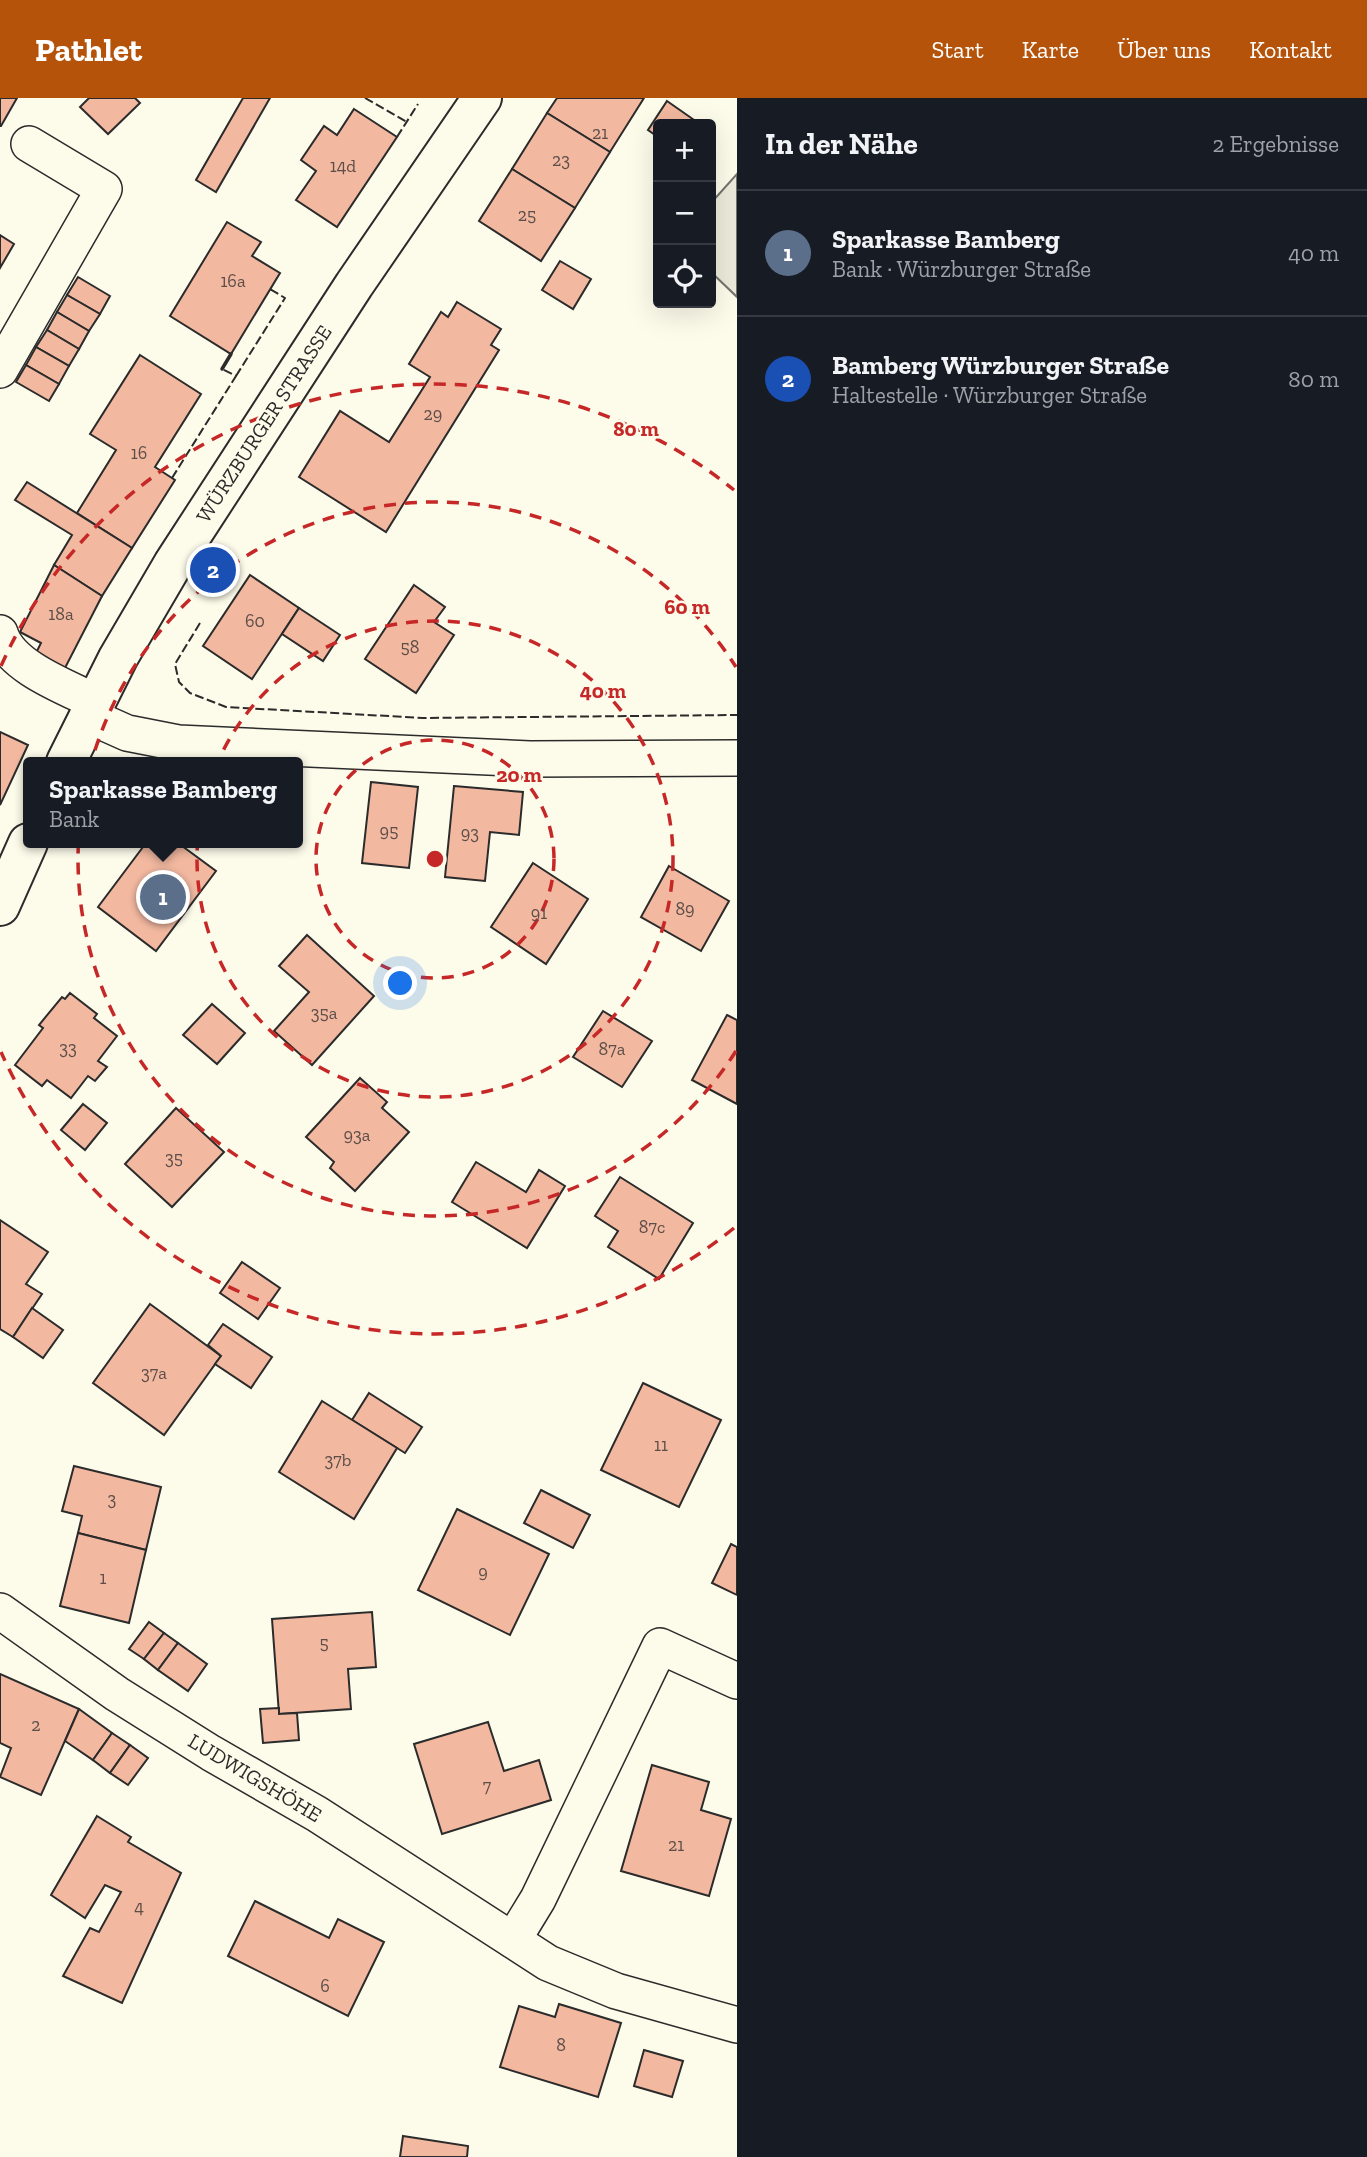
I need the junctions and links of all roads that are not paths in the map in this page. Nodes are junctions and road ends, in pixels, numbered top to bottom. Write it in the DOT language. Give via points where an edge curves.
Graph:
graph roads {
  1 [pos="482,98"];
  2 [pos="29,144"];
  3 [pos="0,370"];
  4 [pos="0,633"];
  5 [pos="93,709"];
  6 [pos="69,757"];
  7 [pos="737,758"];
  8 [pos="26,848"];
  9 [pos="0,906"];
  10 [pos="0,1611"];
  11 [pos="737,1681"];
  12 [pos="513,1940"];
  13 [pos="737,2025"];
  1 -- 5 [label="street, WÜRZBURGER STRASSE" via="173,564"];
  2 -- 3 [label="street" via="104,190"];
  4 -- 5 [label="street" via="37,673"];
  5 -- 6 [label="street, WÜRZBURGER STRASSE"];
  5 -- 7 [label="street" via="127,733 178,744 530,759"];
  8 -- 9 [label="street"];
  10 -- 12 [label="street, LUDWIGSHÖHE" via="117,1694 317,1814"];
  11 -- 12 [label="street" via="660,1646 538,1899"];
  12 -- 13 [label="street, LUDWIGSHÖHE" via="548,1963 616,1991"];
}
